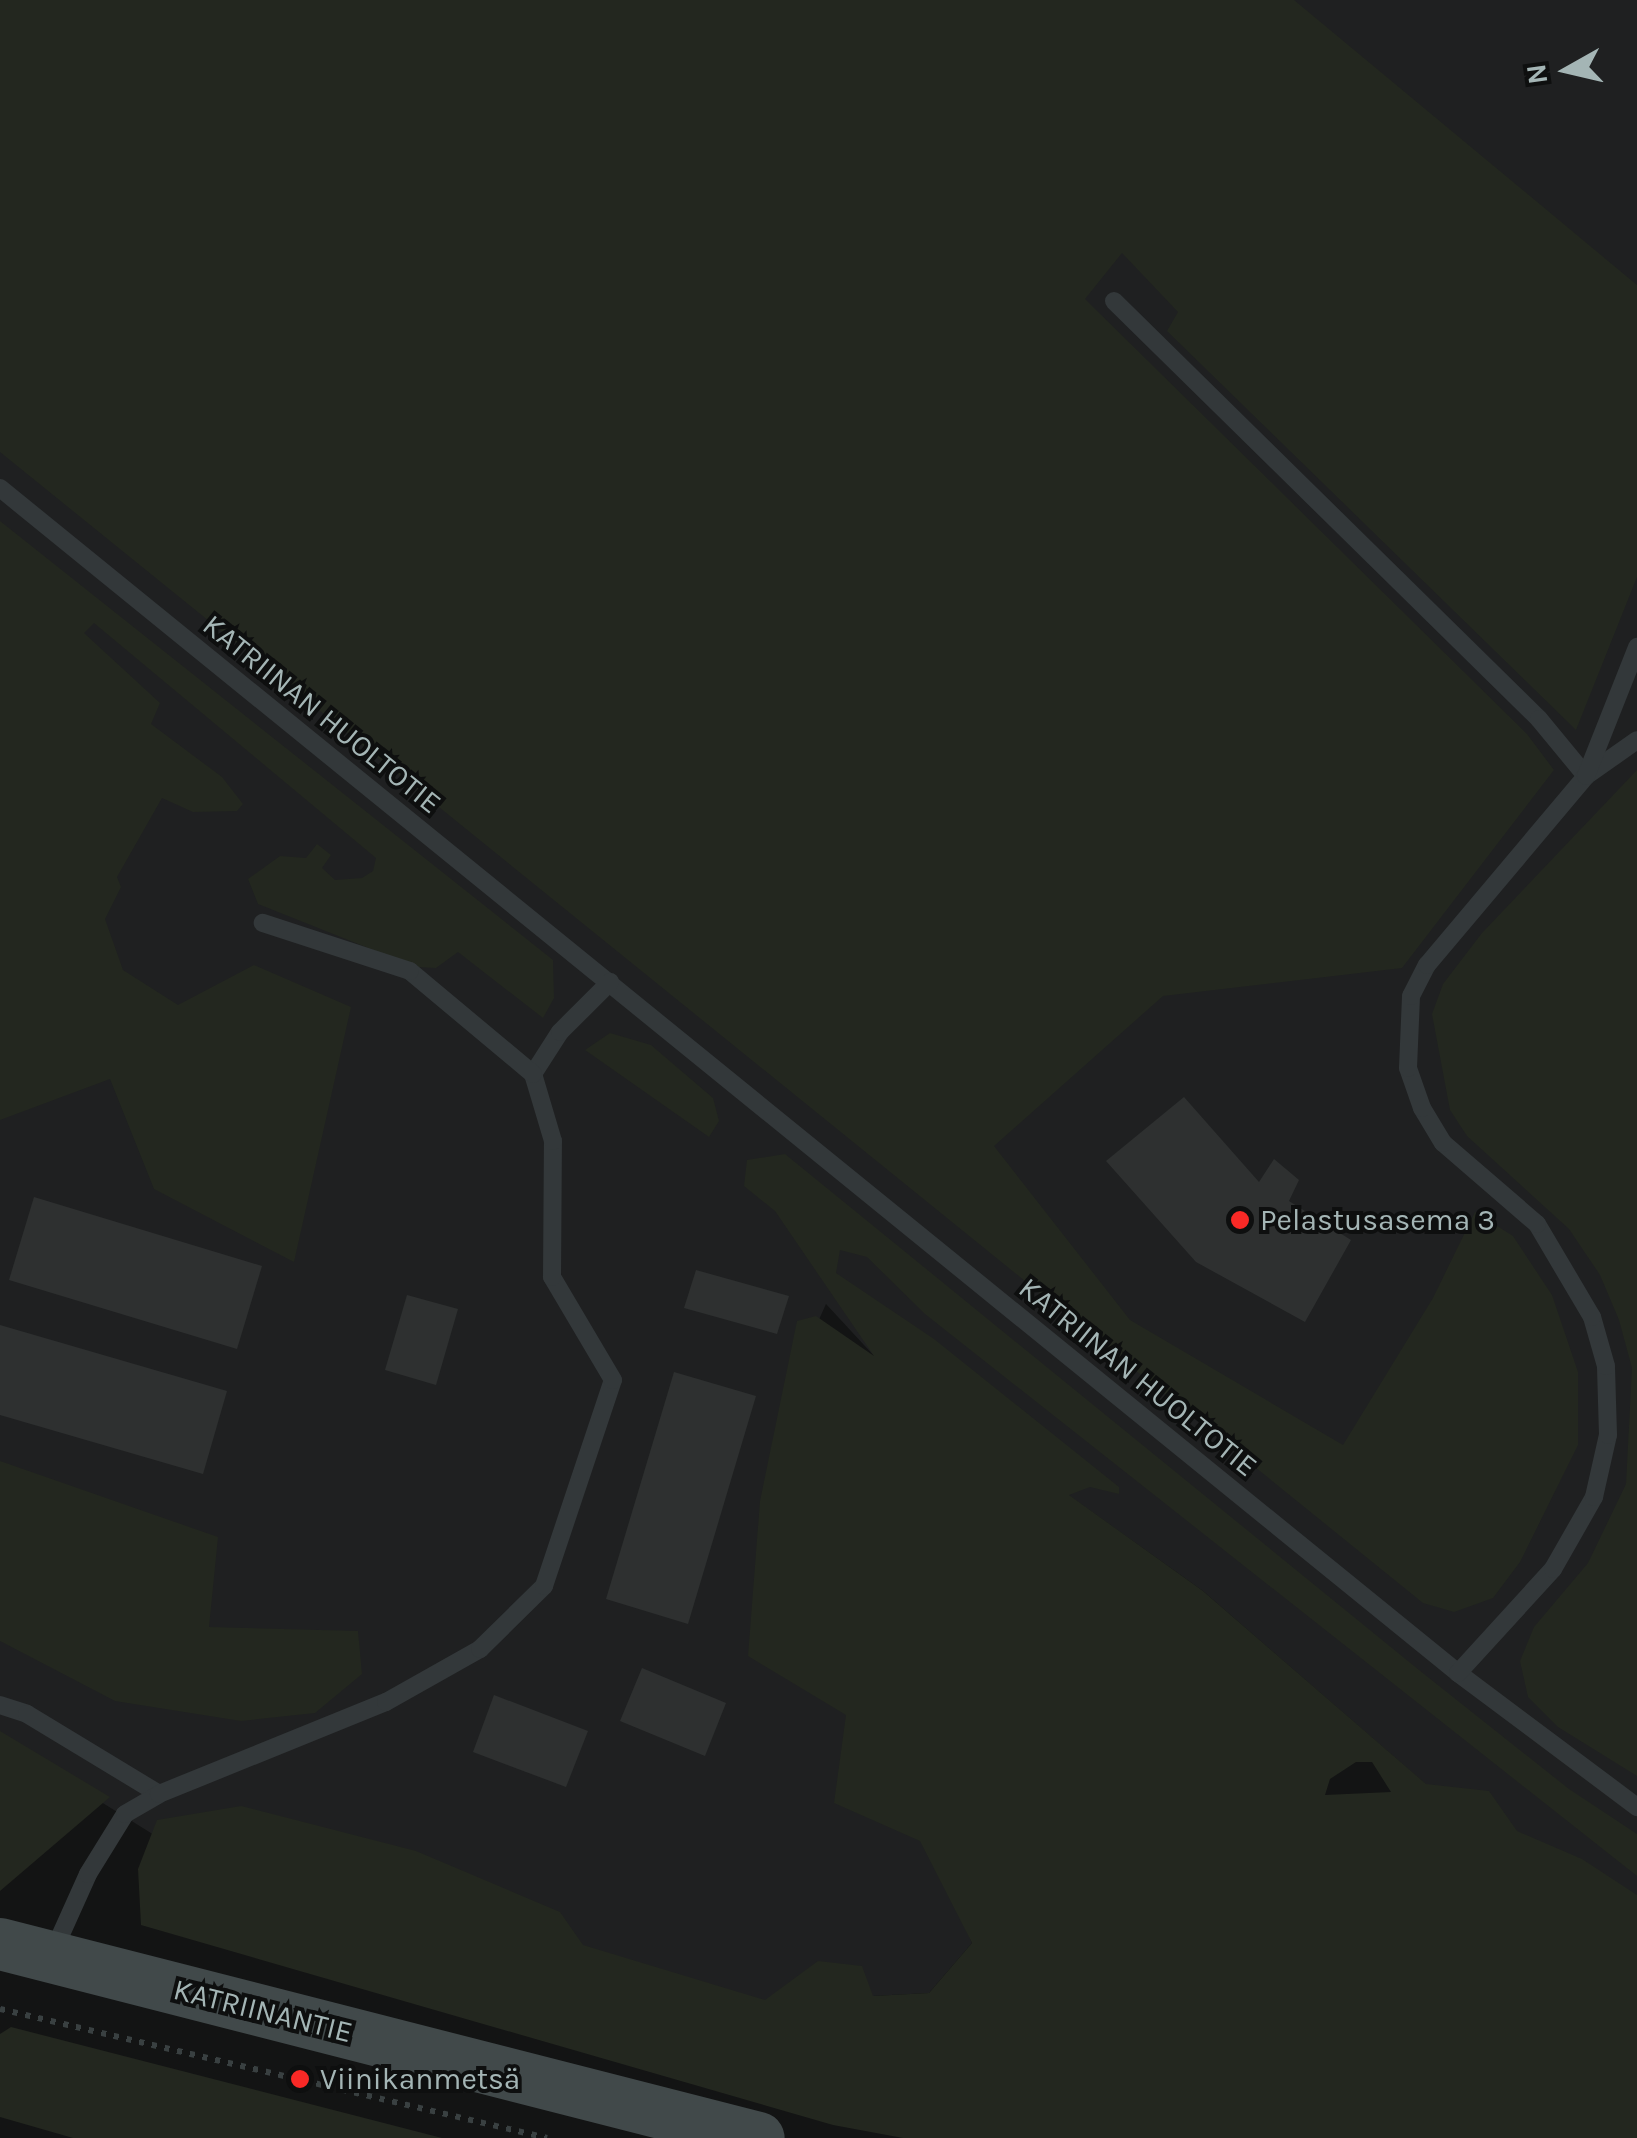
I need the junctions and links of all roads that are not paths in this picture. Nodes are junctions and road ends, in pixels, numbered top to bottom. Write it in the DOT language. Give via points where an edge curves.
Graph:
graph roads {
  1 [pos="1114,301"];
  2 [pos="0,488"];
  3 [pos="1637,647"];
  4 [pos="1637,740"];
  5 [pos="1586,776"];
  6 [pos="264,923"];
  7 [pos="610,982"];
  8 [pos="532,1074"];
  9 [pos="1458,1672"];
  10 [pos="0,1705"];
  11 [pos="159,1794"];
  12 [pos="1637,1807"];
  13 [pos="0,1944"];
  14 [pos="51,1957"];
  15 [pos="759,2138"];
  1 -- 5 [label="lane" via="1539,719"];
  2 -- 7 [label="lane, KATRIINAN HUOLTOTIE"];
  3 -- 5 [label="lane"];
  4 -- 5 [label="lane"];
  5 -- 9 [label="lane" via="1427,965 1411,996 1406,1030 1408,1068 1442,1143 1537,1224 1592,1317 1606,1366 1608,1434 1594,1497 1553,1569"];
  6 -- 8 [label="lane" via="410,971"];
  7 -- 8 [label="lane" via="560,1032"];
  7 -- 9 [label="lane, KATRIINAN HUOLTOTIE"];
  8 -- 11 [label="lane" via="554,1141 552,1277 613,1380 544,1586 480,1649 386,1702"];
  9 -- 12 [label="lane, KATRIINAN HUOLTOTIE"];
  10 -- 11 [label="lane" via="28,1714"];
  11 -- 14 [label="lane" via="126,1814 88,1874"];
  13 -- 14 [label="main road, KATRIINANTIE"];
  14 -- 15 [label="main road, KATRIINANTIE"];
}
